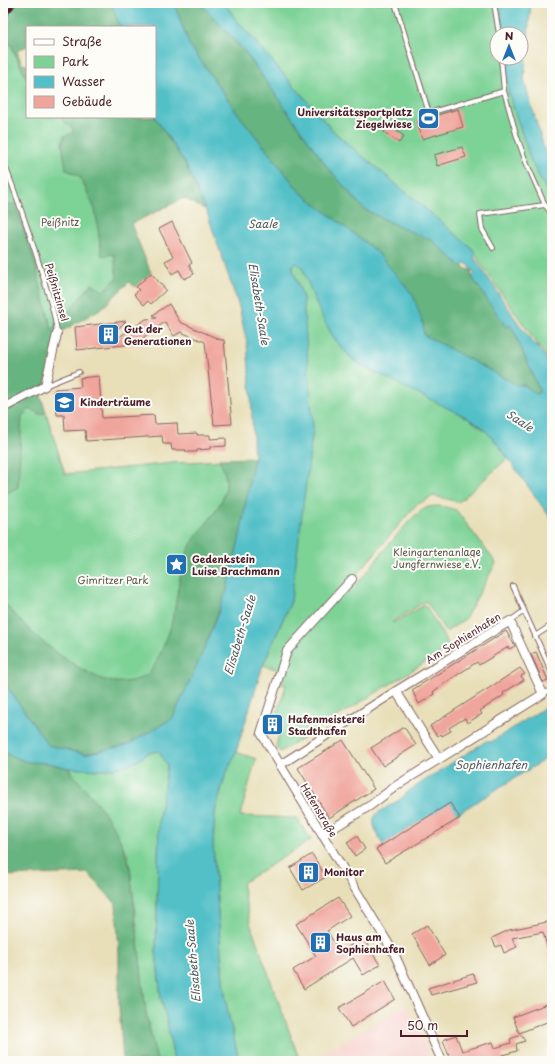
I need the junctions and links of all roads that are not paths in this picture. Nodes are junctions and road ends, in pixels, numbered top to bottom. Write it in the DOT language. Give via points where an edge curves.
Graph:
graph roads {
  1 [pos="395,3"];
  2 [pos="494,3"];
  3 [pos="498,26"];
  4 [pos="502,66"];
  5 [pos="504,91"];
  6 [pos="3,160"];
  7 [pos="545,205"];
  8 [pos="552,214"];
  9 [pos="493,248"];
  10 [pos="57,334"];
  11 [pos="80,372"];
  12 [pos="44,386"];
  13 [pos="3,408"];
  14 [pos="352,579"];
  15 [pos="513,586"];
  16 [pos="524,611"];
  17 [pos="510,621"];
  18 [pos="552,625"];
  19 [pos="535,636"];
  20 [pos="552,673"];
  21 [pos="552,689"];
  22 [pos="396,691"];
  23 [pos="543,694"];
  24 [pos="439,759"];
  25 [pos="280,765"];
  26 [pos="322,835"];
  27 [pos="442,1061"];
  1 -- 5 [label="lane" via="429,113"];
  2 -- 3 [label="lane"];
  4 -- 5 [label="lane"];
  5 -- 7 [label="lane" via="516,137"];
  6 -- 10 [label="lane, Peißnitzinsel" via="40,266"];
  7 -- 8 [label="lane"];
  7 -- 9 [label="lane" via="480,214 482,229"];
  10 -- 12 [label="street, Peißnitzinsel"];
  11 -- 12 [label="lane"];
  12 -- 13 [label="street"];
  14 -- 25 [label="street, Hafenstraße" via="287,651 261,733"];
  15 -- 16 [label="lane"];
  16 -- 17 [label="lane"];
  16 -- 19 [label="lane"];
  17 -- 22 [label="street, Am Sophienhafen"];
  17 -- 23 [label="street, Am Sophienhafen"];
  18 -- 19 [label="lane"];
  19 -- 20 [label="lane"];
  21 -- 23 [label="lane"];
  22 -- 24 [label="street"];
  22 -- 25 [label="street, Am Sophienhafen"];
  23 -- 24 [label="street"];
  24 -- 26 [label="street"];
  25 -- 26 [label="street, Hafenstraße"];
  26 -- 27 [label="street, Hafenstraße" via="394,953"];
}
